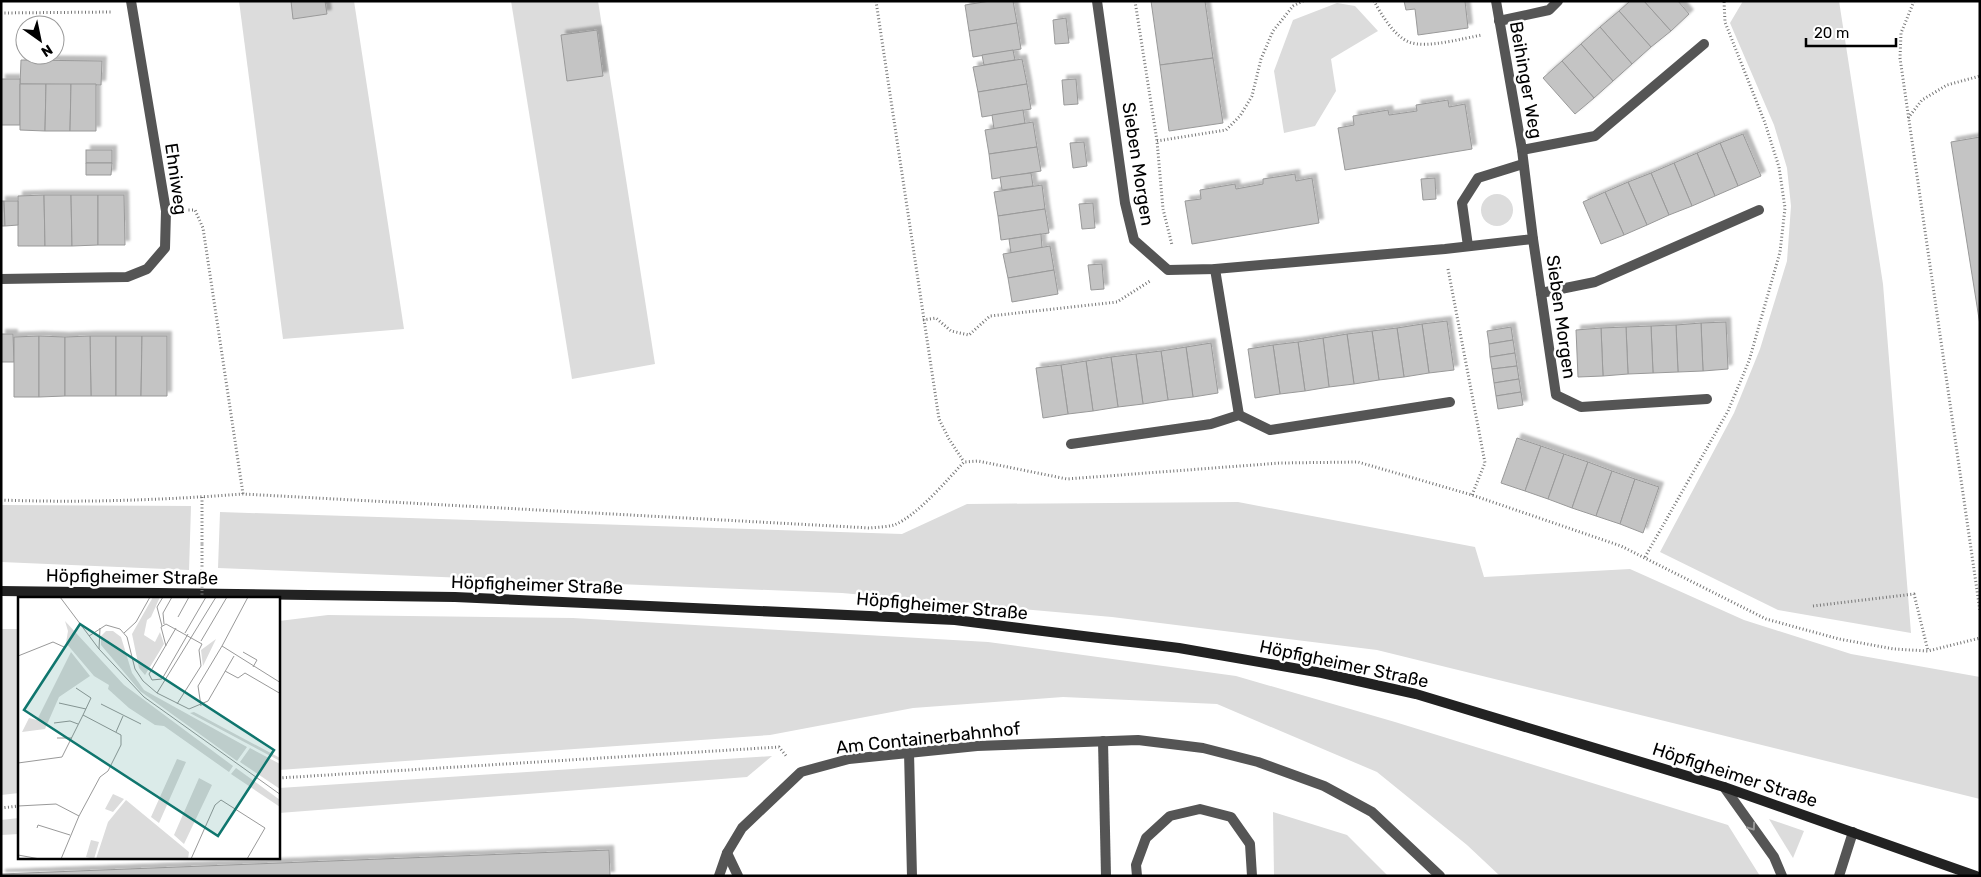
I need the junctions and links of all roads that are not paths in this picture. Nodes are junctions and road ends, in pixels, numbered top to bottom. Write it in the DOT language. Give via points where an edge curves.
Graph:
graph roads {
  1 [pos="1097,1"];
  2 [pos="1496,1"];
  3 [pos="1558,1"];
  4 [pos="132,6"];
  5 [pos="1499,21"];
  6 [pos="1704,44"];
  7 [pos="1522,150"];
  8 [pos="1523,164"];
  9 [pos="1759,210"];
  10 [pos="1533,239"];
  11 [pos="1468,246"];
  12 [pos="1215,269"];
  13 [pos="1,279"];
  14 [pos="1541,293"];
  15 [pos="1707,399"];
  16 [pos="1450,402"];
  17 [pos="1239,415"];
  18 [pos="1071,444"];
  19 [pos="1,591"];
  20 [pos="1104,741"];
  21 [pos="908,752"];
  22 [pos="1724,787"];
  23 [pos="1854,832"];
  24 [pos="727,853"];
  25 [pos="719,876"];
  26 [pos="738,876"];
  27 [pos="912,876"];
  28 [pos="1106,876"];
  29 [pos="1137,876"];
  30 [pos="1252,876"];
  31 [pos="1440,876"];
  32 [pos="1782,876"];
  33 [pos="1839,876"];
  34 [pos="1976,876"];
  1 -- 12 [label="street, Sieben Morgen" via="1124,203 1134,240 1168,270"];
  2 -- 5 [label="street, Beihinger Weg"];
  3 -- 5 [label="street" via="1549,10"];
  4 -- 13 [label="street, Ehniweg" via="166,211 165,248 147,269 128,277"];
  5 -- 7 [label="street, Beihinger Weg"];
  6 -- 7 [label="street" via="1596,136"];
  7 -- 8 [label="street, Beihinger Weg"];
  8 -- 10 [label="street, Sieben Morgen"];
  8 -- 11 [label="street" via="1478,178 1462,203"];
  9 -- 14 [label="street" via="1596,282"];
  10 -- 11 [label="street, Sieben Morgen"];
  10 -- 14 [label="street, Sieben Morgen"];
  11 -- 12 [label="street, Sieben Morgen"];
  12 -- 17 [label="street"];
  14 -- 15 [label="street, Sieben Morgen" via="1556,395 1581,407"];
  16 -- 17 [label="street" via="1270,430"];
  17 -- 18 [label="street" via="1211,424"];
  19 -- 22 [label="main road, Höpfigheimer Straße" via="455,597 955,620 1179,648 1322,673 1416,694"];
  20 -- 21 [label="street, Am Containerbahnhof"];
  20 -- 28 [label="street"];
  20 -- 31 [label="street, Am Containerbahnhof" via="1138,740 1203,748 1258,762 1324,786 1372,812"];
  21 -- 24 [label="street, Am Containerbahnhof" via="849,759 801,772 742,828"];
  21 -- 27 [label="street"];
  22 -- 23 [label="main road, Höpfigheimer Straße"];
  22 -- 32 [label="street, one-way" via="1774,857"];
  23 -- 33 [label="street"];
  23 -- 34 [label="main road, Höpfigheimer Straße"];
  24 -- 25 [label="street, Am Containerbahnhof"];
  24 -- 26 [label="street"];
  29 -- 30 [label="street" via="1136,865 1146,838 1170,816 1200,809 1231,817 1250,844"];
}
